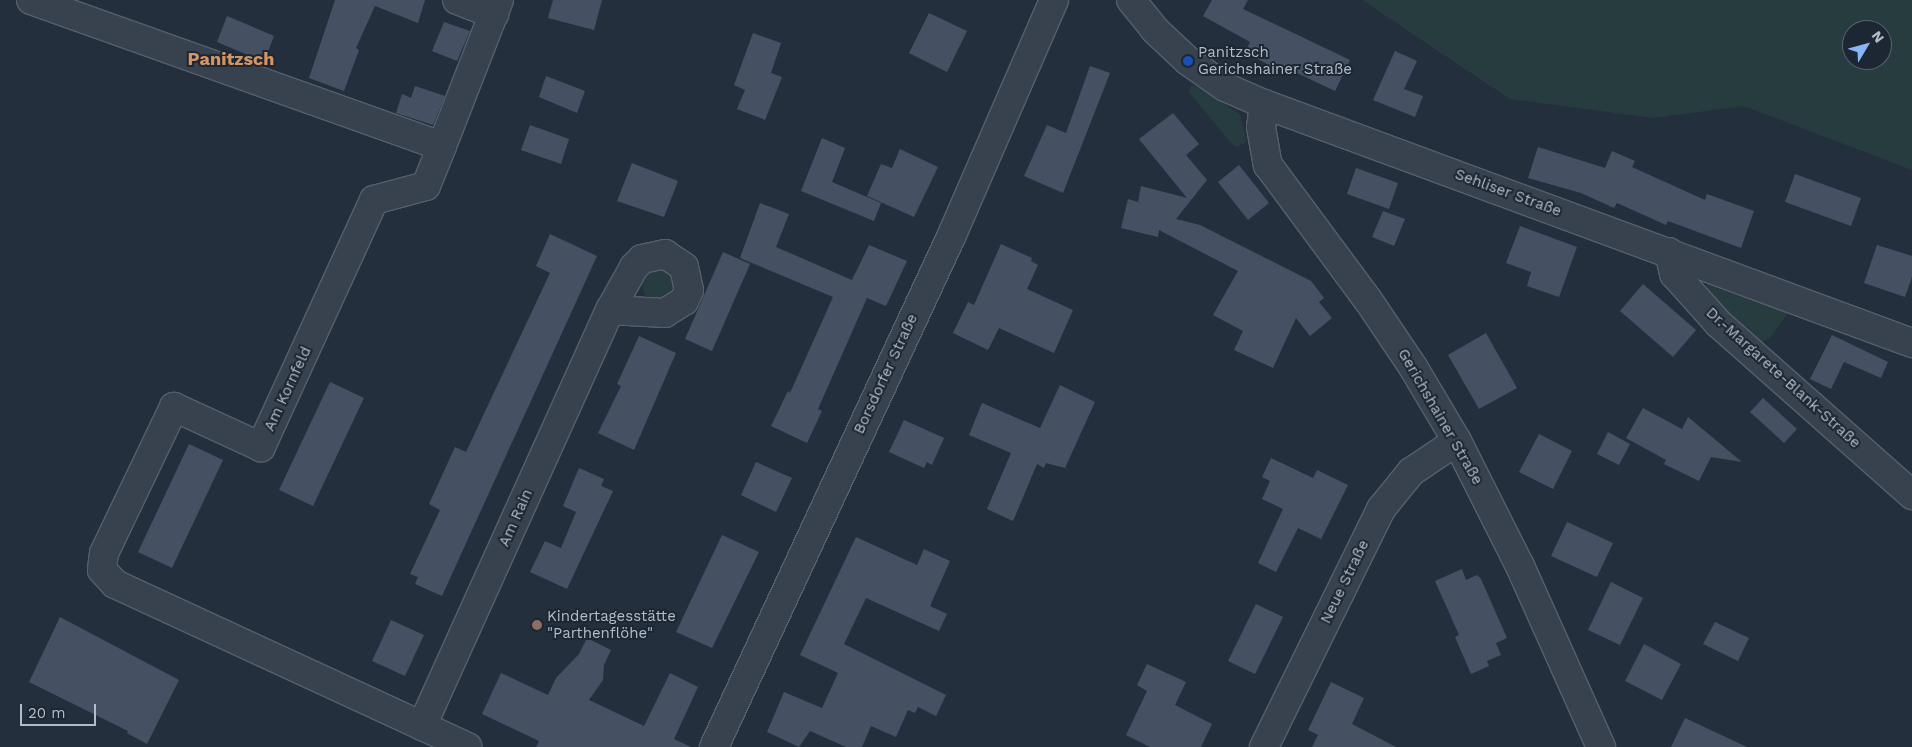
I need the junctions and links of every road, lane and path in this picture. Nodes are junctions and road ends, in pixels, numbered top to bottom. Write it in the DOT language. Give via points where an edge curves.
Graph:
graph roads {
  1 [pos="31,0"];
  2 [pos="457,0"];
  3 [pos="1054,0"];
  4 [pos="1131,0"];
  5 [pos="496,7"];
  6 [pos="1264,104"];
  7 [pos="442,146"];
  8 [pos="1669,252"];
  9 [pos="610,310"];
  10 [pos="1912,343"];
  11 [pos="1457,441"];
  12 [pos="1912,495"];
  13 [pos="422,726"];
  14 [pos="467,747"];
  15 [pos="714,747"];
  16 [pos="1264,747"];
  17 [pos="1602,747"];
  1 -- 7 [label="street"];
  2 -- 5 [label="street"];
  3 -- 15 [label="street, Borsdorfer Straße" via="951,237"];
  4 -- 6 [label="street, Sehliser Straße" via="1155,30 1188,61 1225,86"];
  5 -- 7 [label="street"];
  6 -- 8 [label="street, Sehliser Straße"];
  6 -- 11 [label="street, Gerichshainer Straße" via="1261,127 1268,165 1414,367"];
  7 -- 13 [label="street, Am Kornfeld" via="426,186 374,200 261,447 174,407 104,552 102,570 115,584"];
  8 -- 10 [label="street, Sehliser Straße"];
  8 -- 12 [label="street, Dr.-Margarete-Blank-Straße" via="1674,274 1720,324"];
  9 -- 13 [label="street, Am Rain"];
  11 -- 16 [label="street, Neue Straße" via="1410,472 1381,509"];
  11 -- 17 [label="street, Gerichshainer Straße" via="1520,566"];
  13 -- 14 [label="street"];
}
